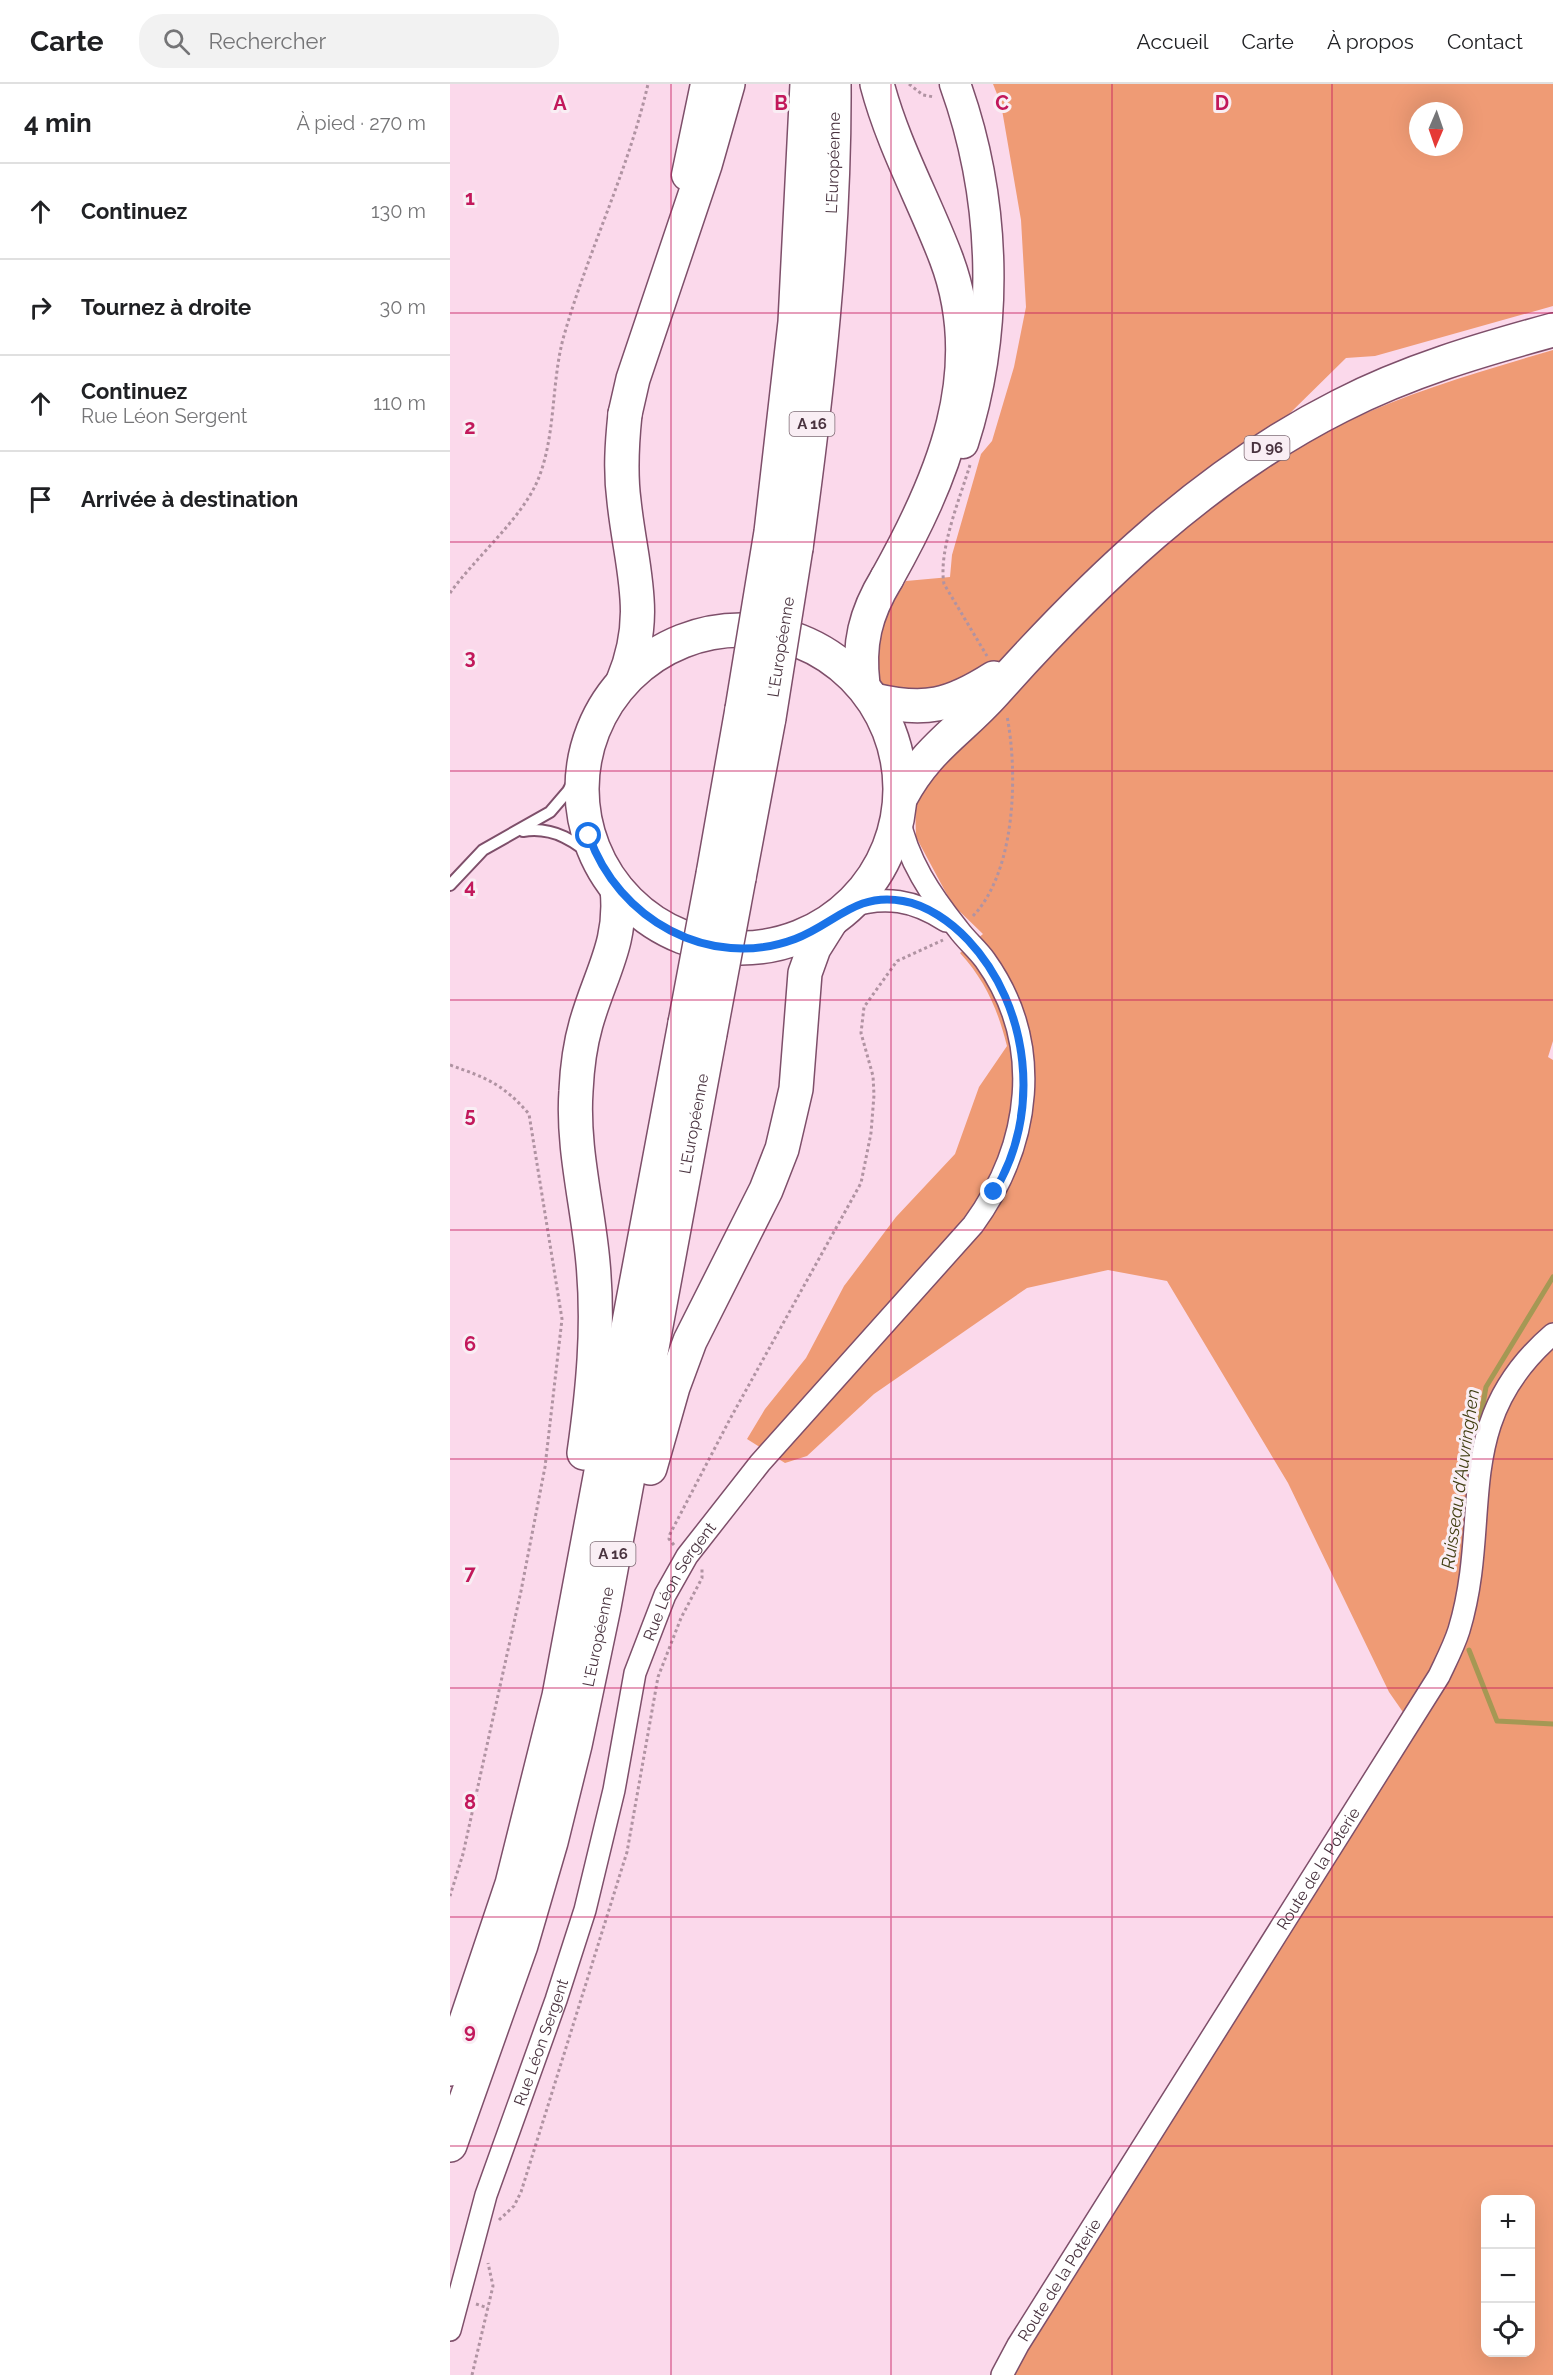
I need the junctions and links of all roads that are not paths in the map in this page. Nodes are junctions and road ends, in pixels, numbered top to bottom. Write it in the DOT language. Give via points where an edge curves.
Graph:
graph roads {
  1 [pos="706,84"];
  2 [pos="728,84"];
  3 [pos="807,84"];
  4 [pos="834,84"];
  5 [pos="877,84"];
  6 [pos="956,87"];
  7 [pos="1553,330"];
  8 [pos="625,414"];
  9 [pos="784,540"];
  10 [pos="887,578"];
  11 [pos="999,681"];
  12 [pos="622,683"];
  13 [pos="868,693"];
  14 [pos="584,761"];
  15 [pos="900,807"];
  16 [pos="516,832"];
  17 [pos="599,862"];
  18 [pos="450,885"];
  19 [pos="617,889"];
  20 [pos="839,914"];
  21 [pos="959,930"];
  22 [pos="698,1029"];
  23 [pos="1553,1334"];
  24 [pos="577,1600"];
  25 [pos="564,1793"];
  26 [pos="450,2069"];
  27 [pos="450,2145"];
  28 [pos="450,2330"];
  29 [pos="1002,2375"];
  1 -- 8 [label="main road" via="685,182 640,325"];
  2 -- 8 [label="main road"];
  3 -- 9 [label="main road, L'Européenne / A 16"];
  4 -- 9 [label="main road, L'Européenne / A 16" via="821,328"];
  5 -- 10 [label="main road" via="906,167 950,270 964,352 959,406 941,468 917,524"];
  6 -- 10 [label="main road" via="973,150 986,234 988,301 982,366 968,426 947,486 908,555"];
  7 -- 11 [label="main road, D 96" via="1408,375 1341,405 1283,438 1166,522"];
  8 -- 12 [label="main road" via="622,485 639,613 635,648"];
  9 -- 22 [label="main road, L'Européenne / A 16, bridge"];
  10 -- 13 [label="main road" via="863,628 860,654"];
  11 -- 13 [label="main road, D 96" via="936,706 915,707"];
  11 -- 15 [label="main road, D 96" via="928,755"];
  12 -- 13 [label="main road" via="645,662 672,646 701,635 743,630 774,633 813,647 840,664"];
  12 -- 14 [label="main road" via="596,724"];
  13 -- 15 [label="main road" via="887,724 896,751"];
  14 -- 16 [label="lane" via="557,806"];
  14 -- 17 [label="main road" via="584,817"];
  15 -- 20 [label="main road" via="883,862 868,886"];
  15 -- 21 [label="street" via="904,843 913,863"];
  16 -- 17 [label="lane" via="539,830 558,834 577,843"];
  16 -- 18 [label="lane" via="483,850"];
  17 -- 19 [label="main road"];
  19 -- 20 [label="main road" via="638,911 664,928 723,947 784,943"];
  19 -- 24 [label="main road" via="618,931 585,1027 576,1089 576,1133 596,1314 589,1416 570,1557"];
  20 -- 21 [label="street" via="881,900 902,900 923,907"];
  20 -- 25 [label="main road" via="814,948 805,973 798,1073 787,1133 766,1190 678,1373 653,1456 604,1664"];
  21 -- 28 [label="street, Rue Léon Sergent" via="994,974 1019,1041 1023,1101 1017,1140 987,1204 958,1243 759,1463 687,1556 657,1612 639,1659 614,1790 585,1910 486,2195"];
  22 -- 24 [label="main road, L'Européenne / A 16"];
  22 -- 25 [label="main road, L'Européenne / A 16" via="604,1607"];
  23 -- 29 [label="street, Route de la Poterie" via="1517,1371 1491,1419 1481,1460 1464,1609 1439,1676"];
  24 -- 26 [label="main road, L'Européenne / A 16" via="530,1816 487,1963"];
  25 -- 27 [label="main road, L'Européenne / A 16" via="521,1945"];
}
